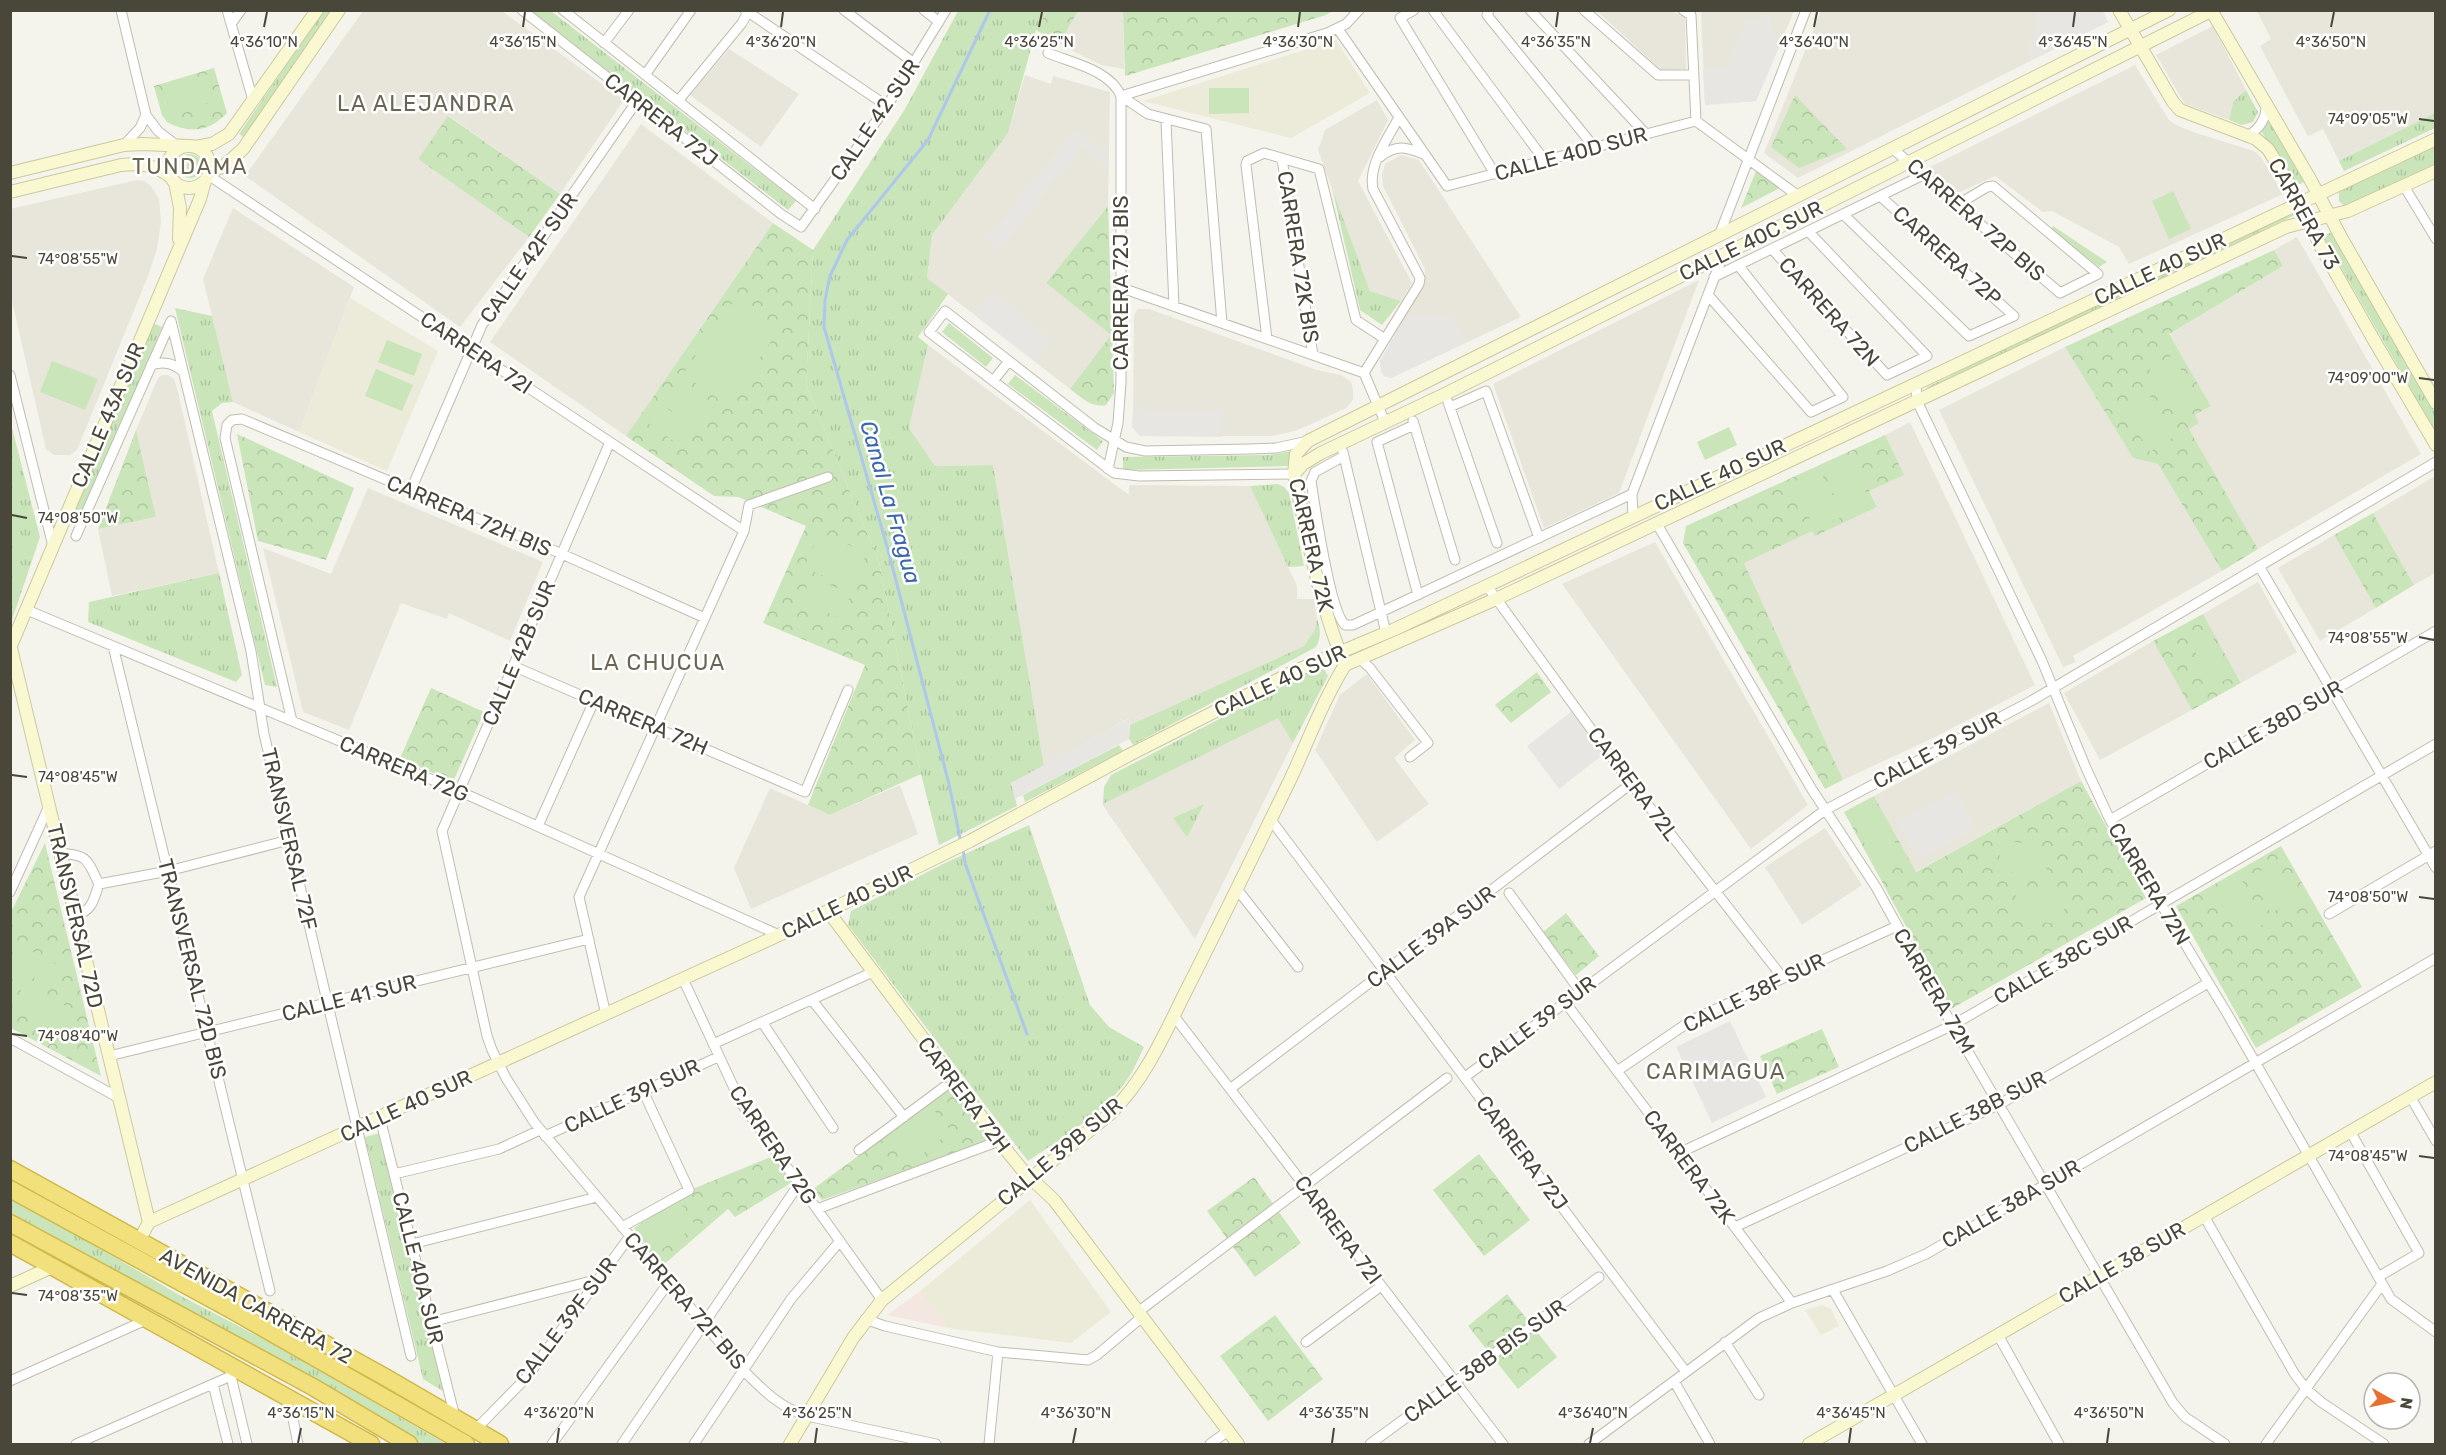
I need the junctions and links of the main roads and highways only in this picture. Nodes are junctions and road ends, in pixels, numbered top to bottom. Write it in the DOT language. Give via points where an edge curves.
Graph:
graph roads {
  1 [pos="10,1169"];
  2 [pos="10,1189"];
  3 [pos="10,1223"];
  4 [pos="10,1243"];
  5 [pos="366,1419"];
  6 [pos="371,1444"];
  7 [pos="384,1444"];
  8 [pos="409,1444"];
  9 [pos="465,1444"];
  10 [pos="500,1444"];
  1 -- 10 [label="highway, AVENIDA CARRERA 72"];
  2 -- 9 [label="highway, AVENIDA CARRERA 72" via="235,1311"];
  3 -- 5 [label="highway, AVENIDA CARRERA 72"];
  4 -- 6 [label="highway" via="230,1370 288,1397"];
  5 -- 7 [label="highway"];
  5 -- 8 [label="highway, AVENIDA CARRERA 72"];
}
